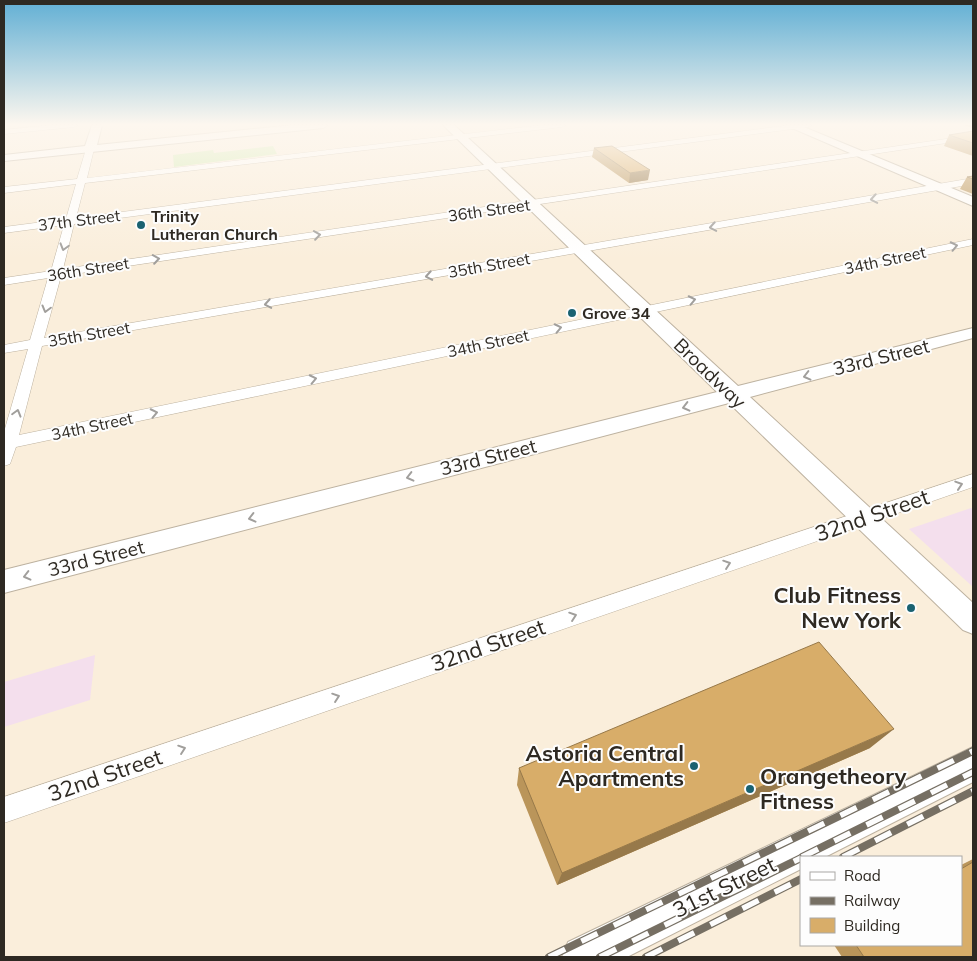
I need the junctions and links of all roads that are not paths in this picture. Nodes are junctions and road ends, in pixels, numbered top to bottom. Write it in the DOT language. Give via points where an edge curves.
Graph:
graph roads {
  1 [pos="84,170"];
  2 [pos="164,170"];
  3 [pos="462,170"];
  4 [pos="495,170"];
  5 [pos="754,170"];
  6 [pos="896,170"];
  7 [pos="81,181"];
  8 [pos="973,181"];
  9 [pos="939,188"];
  10 [pos="4,190"];
  11 [pos="973,202"];
  12 [pos="531,204"];
  13 [pos="71,221"];
  14 [pos="4,230"];
  15 [pos="973,242"];
  16 [pos="580,250"];
  17 [pos="56,274"];
  18 [pos="4,281"];
  19 [pos="644,310"];
  20 [pos="973,333"];
  21 [pos="36,344"];
  22 [pos="4,349"];
  23 [pos="733,395"];
  24 [pos="6,444"];
  25 [pos="4,460"];
  26 [pos="973,480"];
  27 [pos="863,517"];
  28 [pos="4,582"];
  29 [pos="973,621"];
  30 [pos="973,764"];
  31 [pos="4,810"];
  32 [pos="583,957"];
  1 -- 7 [label="street"];
  2 -- 7 [label="street"];
  3 -- 13 [label="street, 37th Street"];
  4 -- 12 [label="main road, Broadway"];
  5 -- 12 [label="street, 36th Street"];
  6 -- 9 [label="main road"];
  7 -- 10 [label="street"];
  7 -- 13 [label="street"];
  8 -- 9 [label="street, 35th Street"];
  9 -- 11 [label="main road"];
  9 -- 16 [label="street, 35th Street, one-way"];
  12 -- 16 [label="main road, Broadway"];
  17 -- 12 [label="street, 36th Street, one-way"];
  13 -- 14 [label="street, 37th Street"];
  13 -- 17 [label="street, one-way"];
  19 -- 15 [label="street, 34th Street, one-way"];
  16 -- 19 [label="main road, Broadway"];
  16 -- 21 [label="street, 35th Street, one-way"];
  17 -- 18 [label="street, 36th Street"];
  17 -- 21 [label="street, one-way"];
  19 -- 23 [label="main road, Broadway"];
  24 -- 19 [label="street, 34th Street, one-way"];
  20 -- 23 [label="main road, 33rd Street, one-way"];
  21 -- 22 [label="street, 35th Street"];
  24 -- 21 [label="street, one-way"];
  23 -- 27 [label="main road, Broadway"];
  23 -- 28 [label="main road, 33rd Street, one-way"];
  24 -- 25 [label="street"];
  27 -- 26 [label="street, 32nd Street, one-way"];
  27 -- 29 [label="main road, Broadway"];
  31 -- 27 [label="street, 32nd Street, one-way"];
  30 -- 32 [label="main road, 31st Street"];
}
